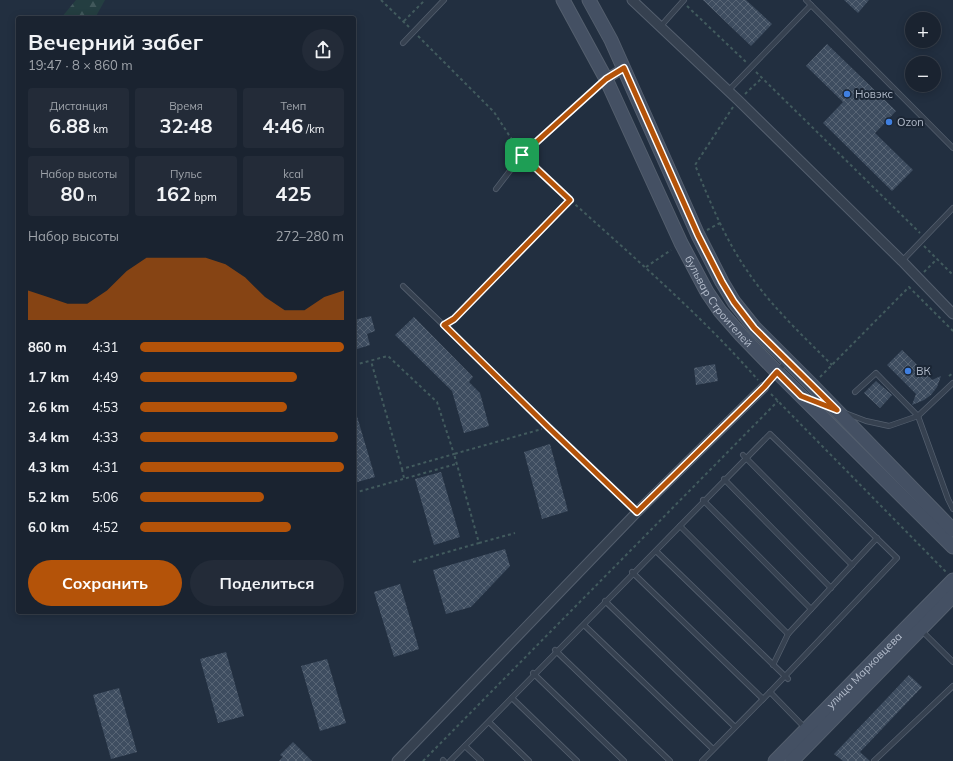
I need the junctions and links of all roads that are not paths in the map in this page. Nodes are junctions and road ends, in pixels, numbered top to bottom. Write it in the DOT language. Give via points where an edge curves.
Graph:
graph roads {
  1 [pos="444,0"];
  2 [pos="563,0"];
  3 [pos="589,0"];
  4 [pos="632,0"];
  5 [pos="806,0"];
  6 [pos="683,1"];
  7 [pos="811,5"];
  8 [pos="660,27"];
  9 [pos="403,42"];
  10 [pos="624,68"];
  11 [pos="606,79"];
  12 [pos="728,91"];
  13 [pos="953,148"];
  14 [pos="496,189"];
  15 [pos="953,208"];
  16 [pos="902,261"];
  17 [pos="403,286"];
  18 [pos="953,314"];
  19 [pos="788,360"];
  20 [pos="777,372"];
  21 [pos="953,383"];
  22 [pos="764,387"];
  23 [pos="855,392"];
  24 [pos="801,396"];
  25 [pos="837,410"];
  26 [pos="918,416"];
  27 [pos="745,457"];
  28 [pos="724,480"];
  29 [pos="704,501"];
  30 [pos="953,509"];
  31 [pos="637,512"];
  32 [pos="680,526"];
  33 [pos="953,530"];
  34 [pos="877,538"];
  35 [pos="953,547"];
  36 [pos="656,551"];
  37 [pos="852,565"];
  38 [pos="632,573"];
  39 [pos="950,576"];
  40 [pos="831,588"];
  41 [pos="953,596"];
  42 [pos="606,601"];
  43 [pos="811,609"];
  44 [pos="584,625"];
  45 [pos="920,629"];
  46 [pos="788,634"];
  47 [pos="556,651"];
  48 [pos="953,662"];
  49 [pos="773,665"];
  50 [pos="534,674"];
  51 [pos="786,678"];
  52 [pos="953,686"];
  53 [pos="770,692"];
  54 [pos="512,698"];
  55 [pos="763,699"];
  56 [pos="488,722"];
  57 [pos="736,727"];
  58 [pos="807,730"];
  59 [pos="465,746"];
  60 [pos="713,749"];
  61 [pos="397,761"];
  62 [pos="450,761"];
  63 [pos="481,761"];
  64 [pos="529,761"];
  65 [pos="577,761"];
  66 [pos="624,761"];
  67 [pos="670,761"];
  68 [pos="702,761"];
  69 [pos="775,761"];
  70 [pos="792,761"];
  71 [pos="874,761"];
  1 -- 9 [label="lane"];
  2 -- 11 [label="main road, бульвар Строителей"];
  3 -- 10 [label="main road, бульвар Строителей"];
  4 -- 8 [label="street"];
  5 -- 7 [label="lane"];
  6 -- 8 [label="lane"];
  7 -- 12 [label="lane"];
  7 -- 13 [label="lane"];
  8 -- 12 [label="street"];
  10 -- 11 [label="street"];
  10 -- 19 [label="main road, бульвар Строителей" via="698,235 722,282 754,328"];
  11 -- 14 [label="lane" via="522,155"];
  11 -- 20 [label="main road, бульвар Строителей" via="681,243 707,292 720,311"];
  12 -- 16 [label="street"];
  15 -- 16 [label="lane"];
  16 -- 18 [label="street"];
  17 -- 31 [label="lane"];
  19 -- 20 [label="lane"];
  19 -- 25 [label="main road, бульвар Строителей"];
  20 -- 22 [label="lane"];
  20 -- 24 [label="main road, бульвар Строителей"];
  21 -- 26 [label="lane"];
  22 -- 31 [label="street"];
  23 -- 26 [label="lane" via="876,373"];
  24 -- 25 [label="lane"];
  24 -- 35 [label="main road, бульвар Строителей"];
  25 -- 26 [label="lane" via="889,426"];
  25 -- 33 [label="main road, бульвар Строителей"];
  26 -- 30 [label="lane"];
  27 -- 28 [label="lane"];
  27 -- 34 [label="lane" via="770,434"];
  27 -- 37 [label="lane"];
  28 -- 29 [label="lane"];
  28 -- 40 [label="lane"];
  29 -- 32 [label="lane"];
  29 -- 43 [label="lane"];
  31 -- 61 [label="street"];
  32 -- 36 [label="lane"];
  32 -- 46 [label="lane"];
  34 -- 37 [label="lane"];
  34 -- 51 [label="lane" via="897,558"];
  36 -- 38 [label="lane"];
  36 -- 49 [label="lane"];
  37 -- 40 [label="lane"];
  38 -- 42 [label="lane"];
  38 -- 55 [label="lane"];
  39 -- 58 [label="main road, улица Марковцева"];
  40 -- 43 [label="lane"];
  41 -- 45 [label="main road, улица Марковцева"];
  42 -- 44 [label="lane"];
  42 -- 57 [label="lane"];
  43 -- 46 [label="lane"];
  44 -- 47 [label="lane"];
  44 -- 60 [label="lane"];
  45 -- 48 [label="lane"];
  45 -- 70 [label="main road, улица Марковцева"];
  46 -- 49 [label="lane"];
  47 -- 50 [label="lane"];
  47 -- 67 [label="lane"];
  49 -- 51 [label="lane"];
  50 -- 54 [label="lane"];
  50 -- 66 [label="lane"];
  51 -- 53 [label="lane"];
  52 -- 71 [label="lane"];
  53 -- 55 [label="lane"];
  53 -- 58 [label="lane"];
  54 -- 56 [label="lane"];
  54 -- 65 [label="lane"];
  55 -- 57 [label="lane"];
  56 -- 59 [label="lane"];
  56 -- 64 [label="lane"];
  57 -- 60 [label="lane"];
  58 -- 69 [label="main road, улица Марковцева"];
  59 -- 62 [label="lane"];
  59 -- 63 [label="lane"];
  60 -- 68 [label="lane"];
}
